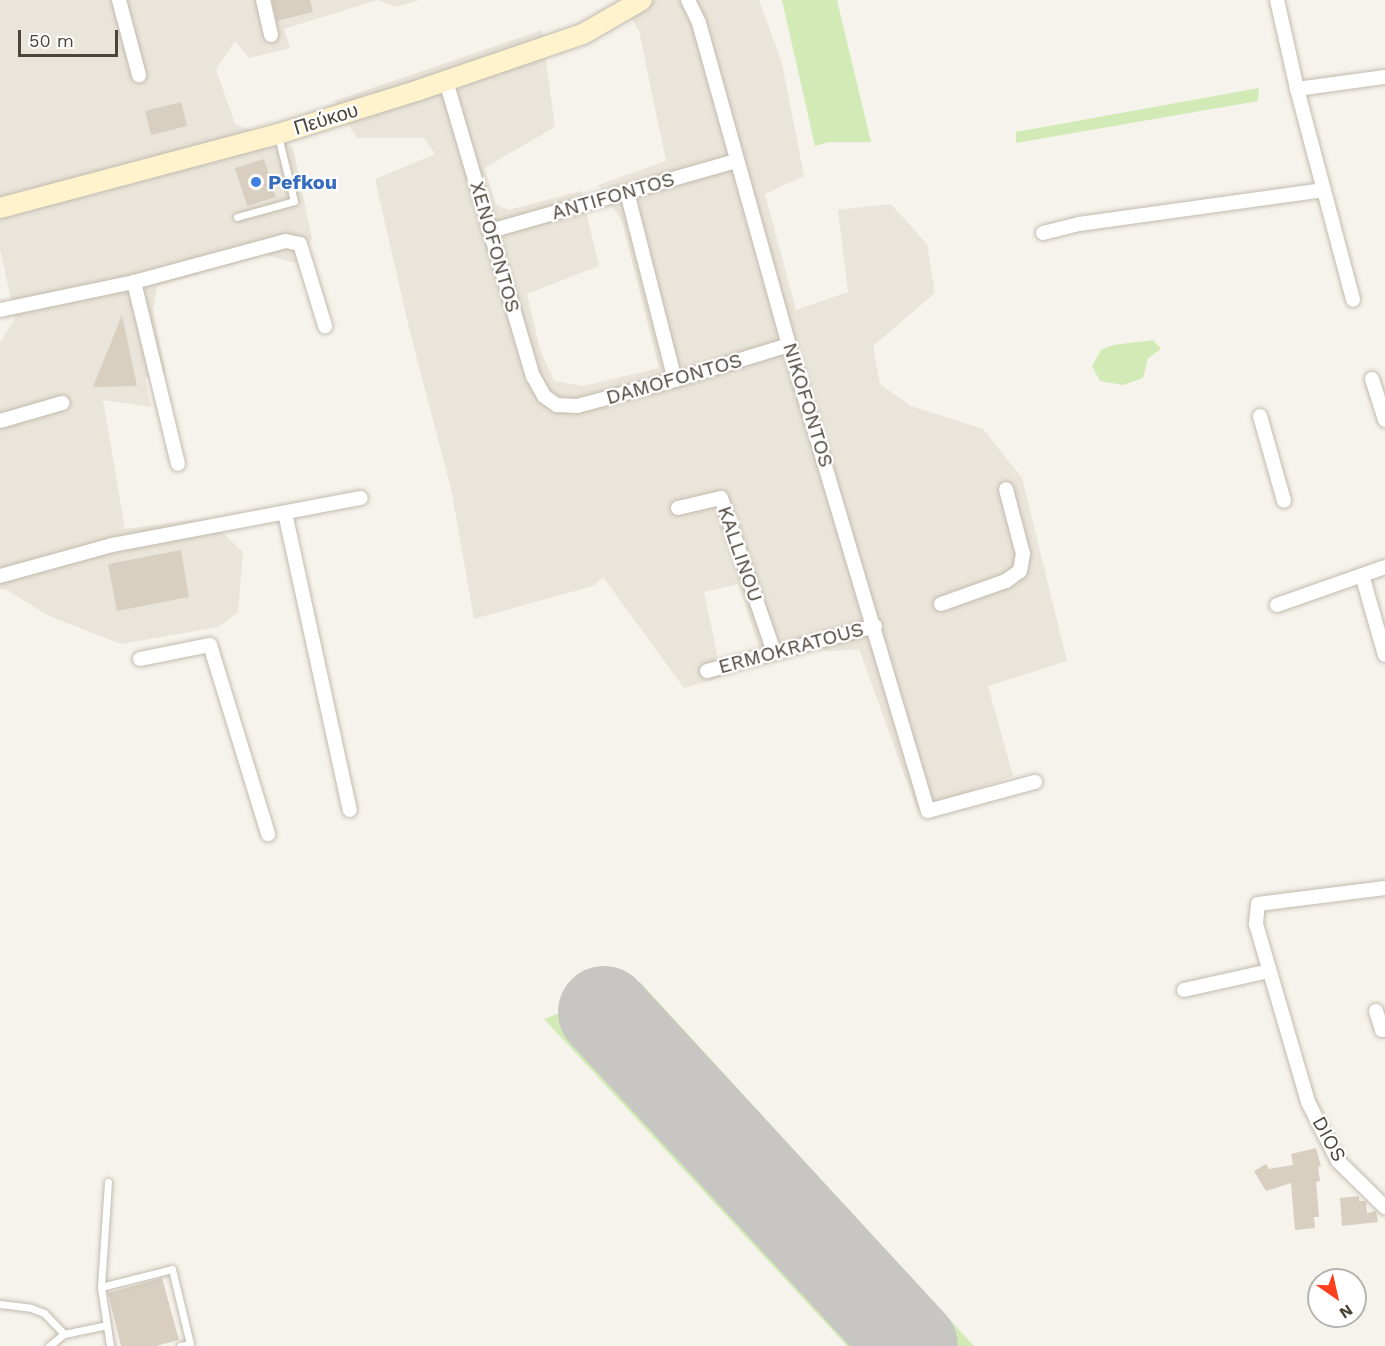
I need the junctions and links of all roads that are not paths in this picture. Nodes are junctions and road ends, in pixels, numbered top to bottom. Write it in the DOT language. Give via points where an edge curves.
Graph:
graph roads {
  1 [pos="119,0"];
  2 [pos="262,0"];
  3 [pos="642,0"];
  4 [pos="688,0"];
  5 [pos="1278,0"];
  6 [pos="272,35"];
  7 [pos="139,75"];
  8 [pos="1385,77"];
  9 [pos="446,81"];
  10 [pos="1297,89"];
  11 [pos="278,134"];
  12 [pos="736,161"];
  13 [pos="1324,190"];
  14 [pos="627,192"];
  15 [pos="0,208"];
  16 [pos="237,217"];
  17 [pos="490,231"];
  18 [pos="1043,233"];
  19 [pos="134,282"];
  20 [pos="1353,300"];
  21 [pos="0,310"];
  22 [pos="325,326"];
  23 [pos="789,345"];
  24 [pos="1372,379"];
  25 [pos="675,380"];
  26 [pos="1382,399"];
  27 [pos="62,404"];
  28 [pos="557,405"];
  29 [pos="1260,416"];
  30 [pos="1385,420"];
  31 [pos="0,421"];
  32 [pos="178,464"];
  33 [pos="1006,489"];
  34 [pos="361,498"];
  35 [pos="1284,501"];
  36 [pos="678,508"];
  37 [pos="285,513"];
  38 [pos="1385,567"];
  39 [pos="1362,575"];
  40 [pos="0,576"];
  41 [pos="940,604"];
  42 [pos="1277,605"];
  43 [pos="875,626"];
  44 [pos="774,652"];
  45 [pos="1385,655"];
  46 [pos="140,659"];
  47 [pos="708,671"];
  48 [pos="1035,782"];
  49 [pos="350,810"];
  50 [pos="268,834"];
  51 [pos="1385,888"];
  52 [pos="1269,971"];
  53 [pos="1184,990"];
  54 [pos="1376,1011"];
  55 [pos="1385,1030"];
  56 [pos="108,1182"];
  57 [pos="1385,1207"];
  58 [pos="101,1287"];
  59 [pos="0,1304"];
  60 [pos="107,1325"];
  61 [pos="64,1334"];
  62 [pos="49,1346"];
  63 [pos="110,1346"];
  64 [pos="180,1346"];
  1 -- 7 [label="street"];
  2 -- 6 [label="street"];
  3 -- 9 [label="main road, Πεύκου" via="583,34"];
  4 -- 12 [label="street, NIKOFONTOS" via="699,23"];
  5 -- 10 [label="street"];
  8 -- 10 [label="street"];
  9 -- 11 [label="main road, Πεύκου"];
  9 -- 17 [label="street, XENOFONTOS"];
  10 -- 13 [label="street"];
  11 -- 15 [label="main road, Πεύκου"];
  11 -- 16 [label="lane" via="294,201"];
  12 -- 14 [label="street, ANTIFONTOS"];
  12 -- 23 [label="street, NIKOFONTOS"];
  13 -- 18 [label="street" via="1079,224"];
  13 -- 20 [label="street"];
  14 -- 17 [label="street, ANTIFONTOS"];
  14 -- 25 [label="street"];
  17 -- 28 [label="street, XENOFONTOS" via="532,376 544,396"];
  19 -- 21 [label="street"];
  19 -- 22 [label="street" via="286,241 300,244"];
  19 -- 32 [label="street"];
  23 -- 25 [label="street, DAMOFONTOS"];
  23 -- 43 [label="street, NIKOFONTOS"];
  24 -- 26 [label="street"];
  25 -- 28 [label="street, DAMOFONTOS" via="577,406"];
  26 -- 30 [label="street"];
  27 -- 31 [label="street"];
  29 -- 35 [label="street"];
  33 -- 41 [label="street" via="1023,554 1020,571 1006,581"];
  34 -- 37 [label="street"];
  36 -- 44 [label="street, KALLINOU" via="721,498"];
  37 -- 40 [label="street" via="112,545"];
  37 -- 49 [label="street"];
  38 -- 39 [label="street"];
  39 -- 42 [label="street"];
  39 -- 45 [label="street"];
  43 -- 44 [label="street, ERMOKRATOUS"];
  43 -- 48 [label="street, NIKOFONTOS" via="928,811"];
  44 -- 47 [label="street, ERMOKRATOUS"];
  46 -- 50 [label="street" via="210,645"];
  51 -- 52 [label="street, DIOS" via="1258,904 1256,924"];
  52 -- 53 [label="street"];
  52 -- 57 [label="street, DIOS" via="1308,1102 1338,1161"];
  54 -- 55 [label="street"];
  56 -- 58 [label="lane"];
  58 -- 60 [label="lane"];
  58 -- 64 [label="lane" via="172,1269 190,1344"];
  59 -- 61 [label="lane" via="44,1313"];
  60 -- 61 [label="lane"];
  60 -- 63 [label="lane"];
  61 -- 62 [label="lane"];
}
